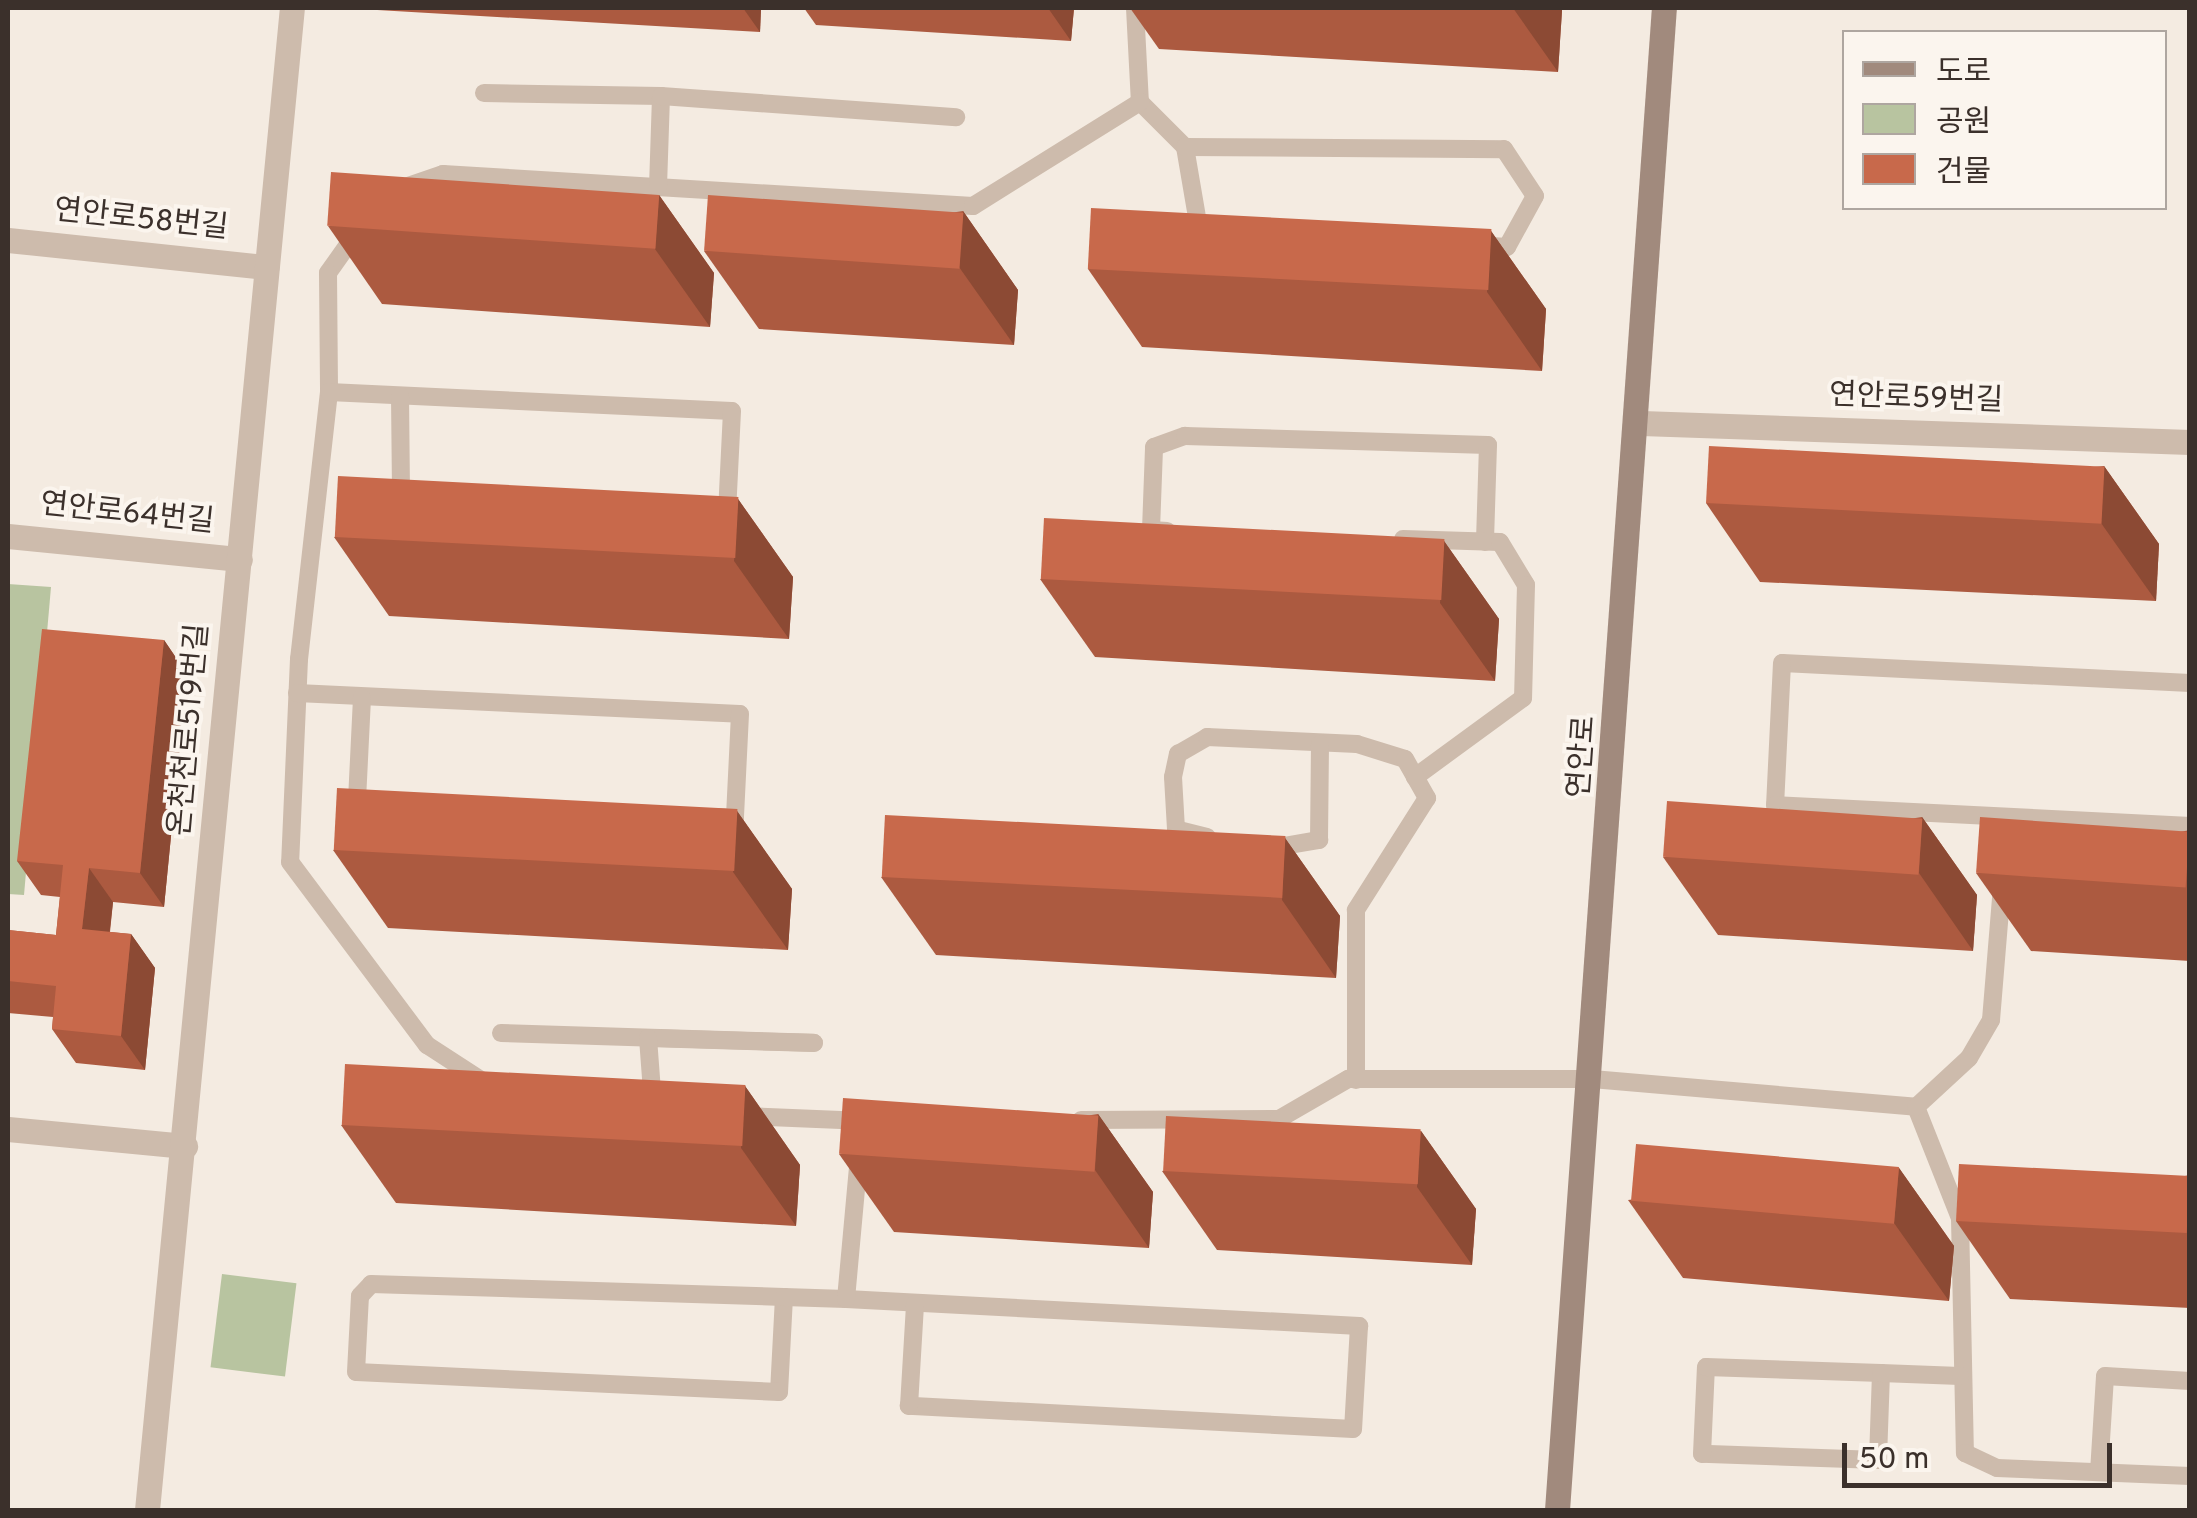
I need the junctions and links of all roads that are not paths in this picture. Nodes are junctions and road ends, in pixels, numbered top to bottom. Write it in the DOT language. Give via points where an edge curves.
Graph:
graph roads {
  1 [pos="292,8"];
  2 [pos="1135,8"];
  3 [pos="1664,8"];
  4 [pos="484,93"];
  5 [pos="661,96"];
  6 [pos="1140,102"];
  7 [pos="956,117"];
  8 [pos="1186,147"];
  9 [pos="658,188"];
  10 [pos="1214,230"];
  11 [pos="8,240"];
  12 [pos="1448,243"];
  13 [pos="268,267"];
  14 [pos="329,392"];
  15 [pos="400,396"];
  16 [pos="1641,423"];
  17 [pos="2190,442"];
  18 [pos="415,497"];
  19 [pos="688,510"];
  20 [pos="1190,532"];
  21 [pos="8,536"];
  22 [pos="1387,538"];
  23 [pos="1485,542"];
  24 [pos="240,559"];
  25 [pos="2190,683"];
  26 [pos="297,694"];
  27 [pos="362,698"];
  28 [pos="1320,744"];
  29 [pos="1415,777"];
  30 [pos="397,803"];
  31 [pos="695,816"];
  32 [pos="2190,826"];
  33 [pos="1222,842"];
  34 [pos="1253,847"];
  35 [pos="2003,870"];
  36 [pos="501,1033"];
  37 [pos="1592,1079"];
  38 [pos="1356,1080"];
  39 [pos="500,1092"];
  40 [pos="1916,1107"];
  41 [pos="654,1112"];
  42 [pos="729,1115"];
  43 [pos="1061,1120"];
  44 [pos="863,1121"];
  45 [pos="882,1121"];
  46 [pos="8,1130"];
  47 [pos="185,1146"];
  48 [pos="784,1297"];
  49 [pos="846,1299"];
  50 [pos="914,1304"];
  51 [pos="1881,1373"];
  52 [pos="1960,1376"];
  53 [pos="2190,1381"];
  54 [pos="2100,1472"];
  55 [pos="2190,1476"];
  56 [pos="148,1510"];
  57 [pos="1556,1510"];
  1 -- 13 [label="street, 온천천로519번길"];
  2 -- 6 [label="lane"];
  3 -- 16 [label="main road, 연안로"];
  4 -- 5 [label="lane"];
  5 -- 7 [label="lane"];
  5 -- 9 [label="lane"];
  6 -- 8 [label="lane"];
  6 -- 9 [label="lane" via="973,206"];
  8 -- 10 [label="lane" via="1194,228"];
  8 -- 12 [label="lane" via="1504,149 1536,196 1506,246"];
  9 -- 14 [label="lane" via="443,174 378,202 328,272"];
  11 -- 13 [label="street, 연안로58번길"];
  13 -- 24 [label="street, 온천천로519번길"];
  14 -- 15 [label="lane"];
  14 -- 26 [label="lane"];
  15 -- 18 [label="lane" via="396,496"];
  15 -- 19 [label="lane" via="732,411 727,512"];
  16 -- 17 [label="street, 연안로59번길"];
  16 -- 37 [label="main road, 연안로"];
  20 -- 23 [label="lane" via="1151,530 1154,448 1185,436 1488,445"];
  21 -- 24 [label="street, 연안로64번길"];
  22 -- 23 [label="lane"];
  23 -- 29 [label="lane" via="1500,542 1526,585 1523,698"];
  24 -- 47 [label="street, 온천천로519번길"];
  25 -- 32 [label="lane" via="1782,663 1775,805 2006,824"];
  26 -- 27 [label="lane"];
  26 -- 39 [label="lane" via="290,862 426,1044"];
  27 -- 30 [label="lane" via="357,801"];
  27 -- 31 [label="lane" via="740,714 735,818"];
  28 -- 29 [label="lane" via="1405,759"];
  28 -- 33 [label="lane" via="1207,736 1178,754 1176,829"];
  28 -- 34 [label="lane" via="1319,840"];
  29 -- 38 [label="lane" via="1427,798 1356,910"];
  35 -- 40 [label="lane" via="1992,1020 1969,1058"];
  36 -- 41 [label="lane" via="814,1043 648,1038"];
  37 -- 38 [label="lane"];
  37 -- 40 [label="lane"];
  37 -- 57 [label="main road, 연안로"];
  38 -- 43 [label="lane" via="1278,1119"];
  40 -- 52 [label="lane" via="1960,1218"];
  42 -- 44 [label="lane"];
  44 -- 45 [label="lane"];
  44 -- 49 [label="lane"];
  46 -- 47 [label="street"];
  47 -- 56 [label="street, 온천천로519번길"];
  48 -- 48 [label="lane" via="371,1284 360,1296 356,1372 779,1392"];
  48 -- 49 [label="lane"];
  49 -- 50 [label="lane"];
  50 -- 50 [label="lane" via="1359,1326 1353,1430 909,1406"];
  51 -- 51 [label="lane" via="1706,1367 1702,1454 1878,1460"];
  51 -- 52 [label="lane"];
  52 -- 54 [label="lane" via="1960,1438 1972,1460"];
  53 -- 54 [label="lane" via="2105,1376"];
  54 -- 55 [label="lane"];
}
